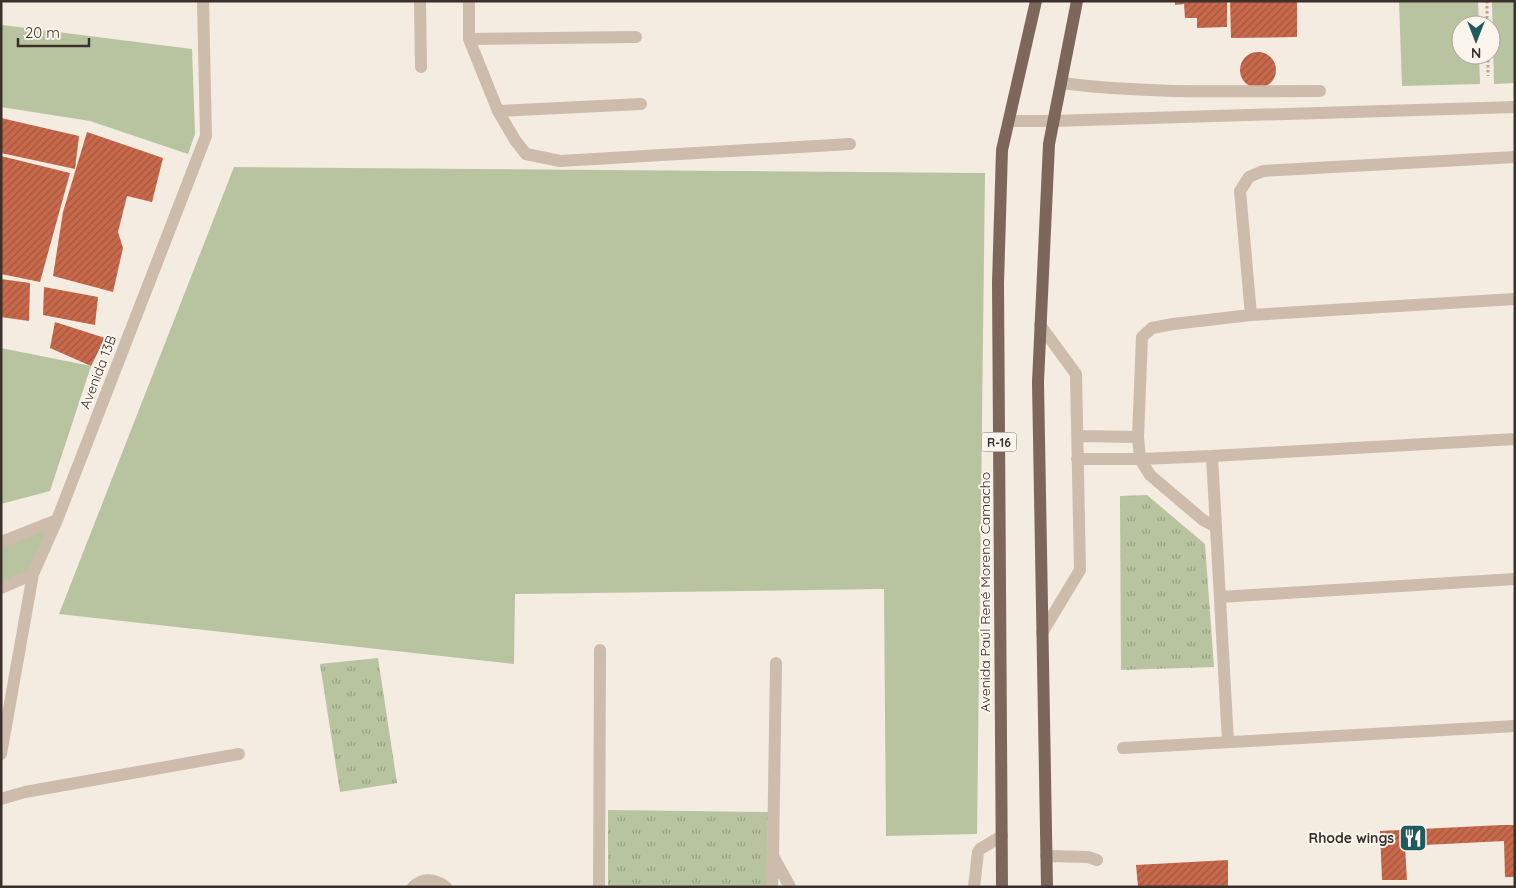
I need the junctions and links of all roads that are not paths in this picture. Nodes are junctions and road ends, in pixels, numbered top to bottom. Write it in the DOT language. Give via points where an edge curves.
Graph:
graph roads {
  1 [pos="203,1"];
  2 [pos="420,1"];
  3 [pos="469,1"];
  4 [pos="1036,1"];
  5 [pos="1078,5"];
  6 [pos="636,37"];
  7 [pos="469,39"];
  8 [pos="421,67"];
  9 [pos="1061,83"];
  10 [pos="1320,91"];
  11 [pos="641,104"];
  12 [pos="1515,106"];
  13 [pos="498,112"];
  14 [pos="1009,121"];
  15 [pos="1053,121"];
  16 [pos="850,144"];
  17 [pos="1515,157"];
  18 [pos="1515,299"];
  19 [pos="1250,315"];
  20 [pos="1040,325"];
  21 [pos="1078,436"];
  22 [pos="1138,438"];
  23 [pos="1515,439"];
  24 [pos="1212,456"];
  25 [pos="1077,458"];
  26 [pos="1140,459"];
  27 [pos="57,520"];
  28 [pos="1216,527"];
  29 [pos="1,542"];
  30 [pos="33,574"];
  31 [pos="1515,579"];
  32 [pos="1,588"];
  33 [pos="1220,596"];
  34 [pos="1042,633"];
  35 [pos="600,650"];
  36 [pos="776,663"];
  37 [pos="1515,726"];
  38 [pos="1228,742"];
  39 [pos="1124,748"];
  40 [pos="1,754"];
  41 [pos="239,754"];
  42 [pos="1,799"];
  43 [pos="1002,836"];
  44 [pos="773,856"];
  45 [pos="1046,856"];
  46 [pos="1097,860"];
  47 [pos="413,887"];
  48 [pos="446,887"];
  49 [pos="599,887"];
  50 [pos="772,887"];
  51 [pos="790,887"];
  52 [pos="974,887"];
  53 [pos="1002,887"];
  54 [pos="1047,887"];
  1 -- 27 [label="street, Avenida 13B" via="206,136"];
  2 -- 8 [label="street"];
  3 -- 7 [label="street"];
  4 -- 14 [label="main road, Avenida Paúl René Moreno Camacho / R-16"];
  5 -- 9 [label="main road"];
  6 -- 7 [label="street"];
  7 -- 13 [label="street"];
  9 -- 10 [label="street" via="1179,90"];
  9 -- 15 [label="main road"];
  11 -- 13 [label="street"];
  12 -- 15 [label="street"];
  13 -- 16 [label="street" via="526,154 560,161"];
  14 -- 15 [label="street"];
  14 -- 43 [label="main road, Avenida Paúl René Moreno Camacho / R-16" via="1002,150 998,283"];
  15 -- 20 [label="main road" via="1048,144"];
  17 -- 19 [label="street" via="1264,171 1249,177 1240,191"];
  18 -- 19 [label="street"];
  19 -- 22 [label="street" via="1152,328 1142,337"];
  20 -- 21 [label="street" via="1076,374"];
  20 -- 34 [label="main road"];
  21 -- 22 [label="street"];
  21 -- 25 [label="street"];
  22 -- 26 [label="street"];
  23 -- 24 [label="street"];
  24 -- 26 [label="street"];
  24 -- 28 [label="street"];
  25 -- 26 [label="street"];
  25 -- 34 [label="street" via="1080,570"];
  26 -- 28 [label="street" via="1150,475 1203,520"];
  27 -- 29 [label="street"];
  27 -- 30 [label="street, Avenida 13B"];
  28 -- 33 [label="street"];
  30 -- 32 [label="street"];
  30 -- 40 [label="street, Avenida 13B"];
  31 -- 33 [label="street"];
  33 -- 38 [label="street"];
  34 -- 45 [label="main road"];
  35 -- 49 [label="street"];
  36 -- 44 [label="street"];
  37 -- 38 [label="street"];
  38 -- 39 [label="street"];
  41 -- 42 [label="street"];
  43 -- 52 [label="street" via="978,852"];
  43 -- 53 [label="main road, Avenida Paúl René Moreno Camacho / R-16"];
  44 -- 50 [label="street"];
  44 -- 51 [label="street"];
  45 -- 46 [label="street"];
  45 -- 54 [label="main road"];
  47 -- 48 [label="street" via="424,880 432,880"];
}
